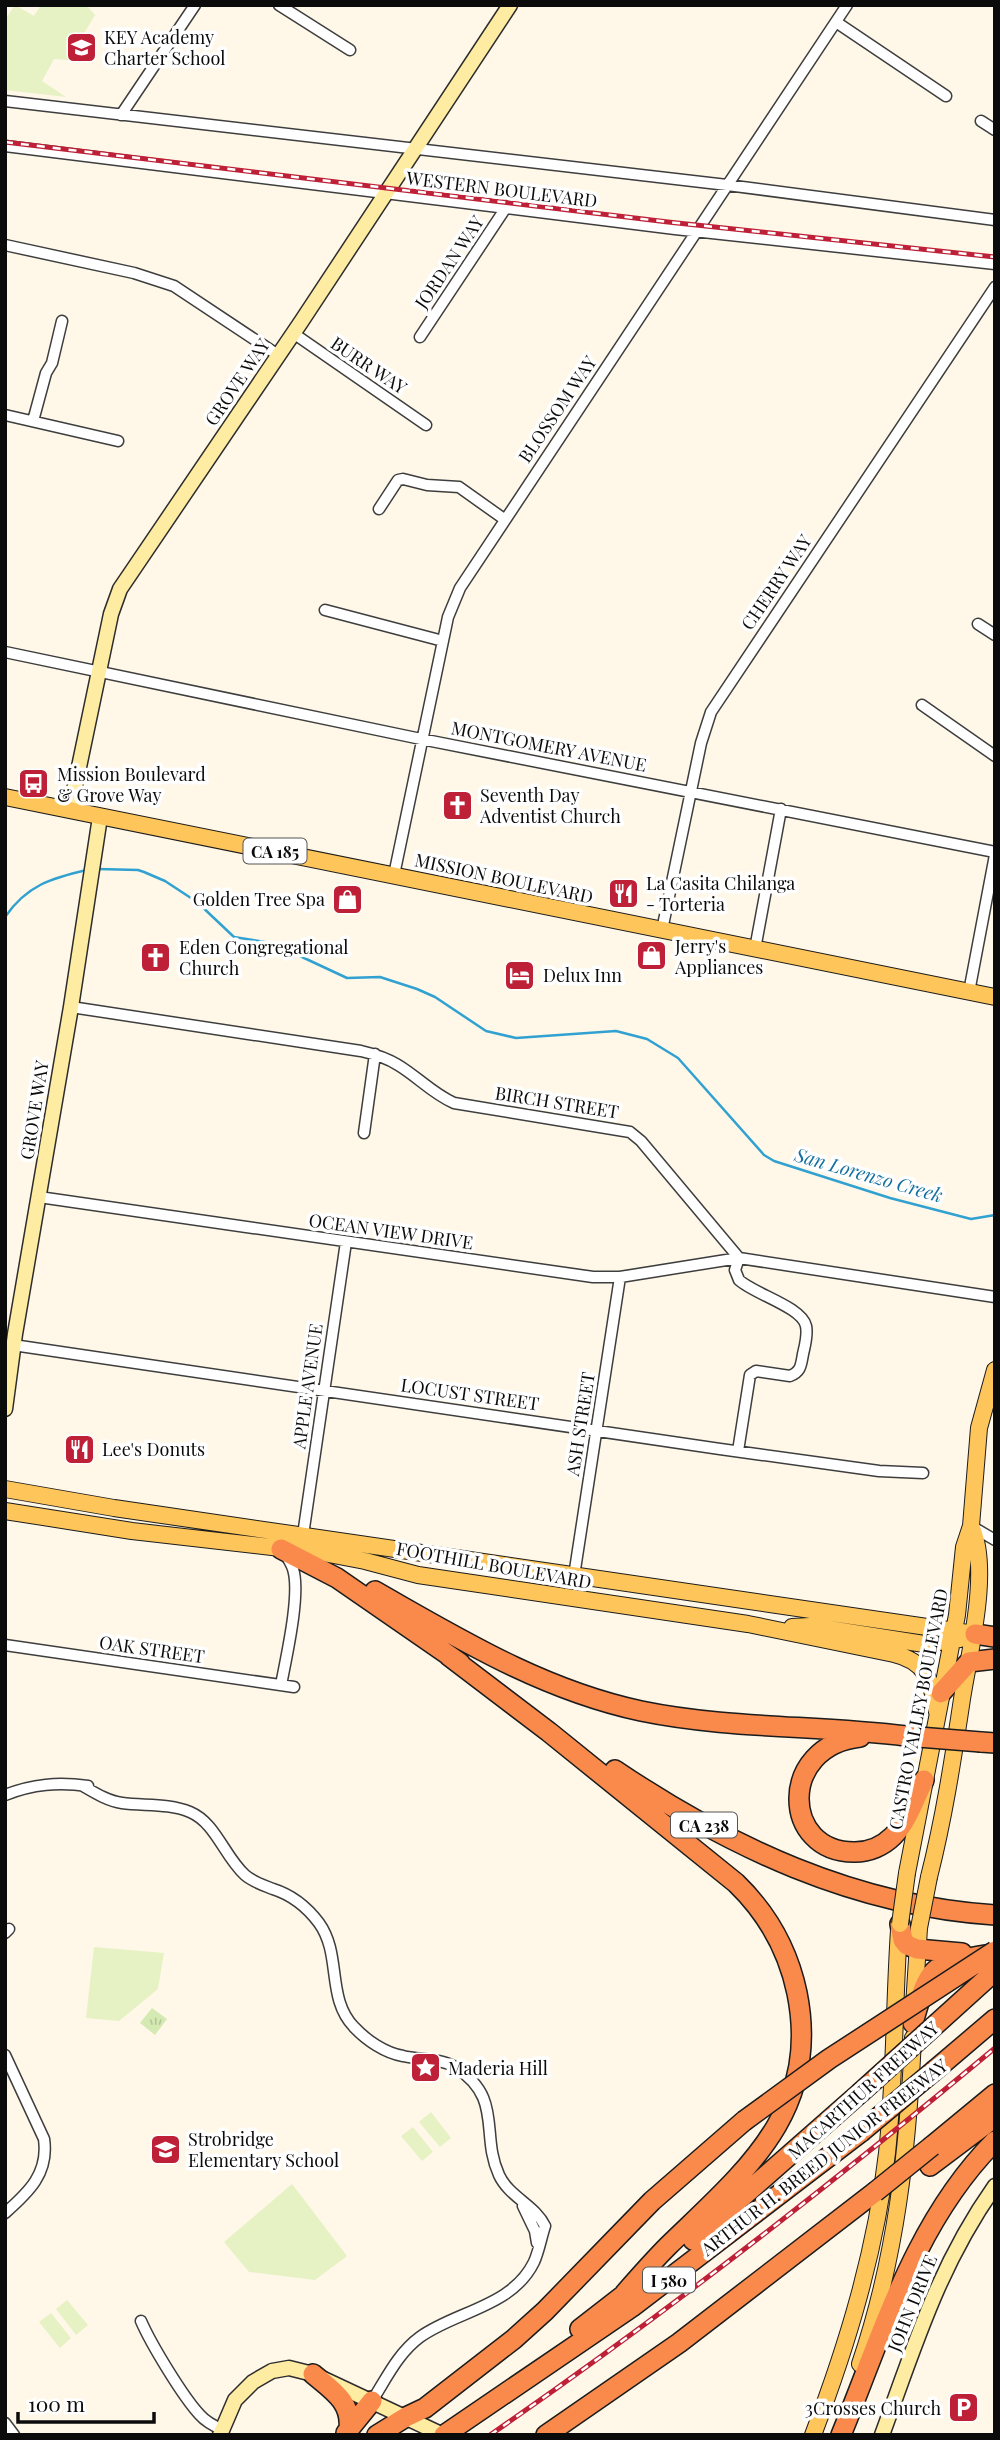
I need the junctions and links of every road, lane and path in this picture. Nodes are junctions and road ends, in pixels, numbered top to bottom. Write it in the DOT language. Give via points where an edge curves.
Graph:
graph roads {
  1 [pos="195,5"];
  2 [pos="279,5"];
  3 [pos="510,5"];
  4 [pos="847,5"];
  5 [pos="836,22"];
  6 [pos="350,50"];
  7 [pos="946,96"];
  8 [pos="5,101"];
  9 [pos="121,115"];
  10 [pos="981,121"];
  11 [pos="995,130"];
  12 [pos="5,146"];
  13 [pos="414,150"];
  14 [pos="727,185"];
  15 [pos="386,192"];
  16 [pos="507,206"];
  17 [pos="995,220"];
  18 [pos="698,231"];
  19 [pos="5,245"];
  20 [pos="995,264"];
  21 [pos="995,287"];
  22 [pos="62,321"];
  23 [pos="293,333"];
  24 [pos="420,337"];
  25 [pos="278,355"];
  26 [pos="5,415"];
  27 [pos="33,421"];
  28 [pos="426,425"];
  29 [pos="118,441"];
  30 [pos="379,509"];
  31 [pos="504,519"];
  32 [pos="325,610"];
  33 [pos="978,624"];
  34 [pos="995,635"];
  35 [pos="443,641"];
  36 [pos="5,652"];
  37 [pos="98,671"];
  38 [pos="922,705"];
  39 [pos="421,739"];
  40 [pos="995,757"];
  41 [pos="691,792"];
  42 [pos="5,797"];
  43 [pos="780,809"];
  44 [pos="70,810"];
  45 [pos="100,817"];
  46 [pos="995,853"];
  47 [pos="394,874"];
  48 [pos="662,930"];
  49 [pos="755,949"];
  50 [pos="969,992"];
  51 [pos="995,997"];
  52 [pos="71,1007"];
  53 [pos="376,1054"];
  54 [pos="364,1133"];
  55 [pos="39,1196"];
  56 [pos="346,1242"];
  57 [pos="739,1258"];
  58 [pos="620,1277"];
  59 [pos="995,1297"];
  60 [pos="13,1345"];
  61 [pos="995,1370"];
  62 [pos="323,1391"];
  63 [pos="5,1409"];
  64 [pos="597,1429"];
  65 [pos="738,1451"];
  66 [pos="923,1473"];
  67 [pos="5,1489"];
  68 [pos="5,1511"];
  69 [pos="971,1526"];
  70 [pos="303,1535"];
  71 [pos="995,1540"];
  72 [pos="281,1549"];
  73 [pos="574,1576"];
  74 [pos="776,1630"];
  75 [pos="975,1634"];
  76 [pos="953,1636"];
  77 [pos="995,1637"];
  78 [pos="5,1645"];
  79 [pos="449,1656"];
  80 [pos="995,1659"];
  81 [pos="968,1662"];
  82 [pos="281,1685"];
  83 [pos="294,1687"];
  84 [pos="939,1702"];
  85 [pos="906,1736"];
  86 [pos="988,1742"];
  87 [pos="924,1780"];
  88 [pos="5,1795"];
  89 [pos="995,1915"];
  90 [pos="909,1926"];
  91 [pos="917,1949"];
  92 [pos="995,1952"];
  93 [pos="995,1972"];
  94 [pos="995,2020"];
  95 [pos="913,2023"];
  96 [pos="5,2055"];
  97 [pos="995,2094"];
  98 [pos="995,2117"];
  99 [pos="995,2141"];
  100 [pos="931,2156"];
  101 [pos="995,2186"];
  102 [pos="989,2203"];
  103 [pos="5,2213"];
  104 [pos="871,2251"];
  105 [pos="884,2282"];
  106 [pos="625,2293"];
  107 [pos="141,2321"];
  108 [pos="313,2374"];
  109 [pos="364,2398"];
  110 [pos="406,2417"];
  111 [pos="469,2417"];
  112 [pos="5,2423"];
  113 [pos="221,2432"];
  114 [pos="347,2432"];
  115 [pos="14,2435"];
  116 [pos="377,2435"];
  117 [pos="443,2435"];
  118 [pos="547,2435"];
  119 [pos="813,2435"];
  120 [pos="839,2435"];
  121 [pos="882,2435"];
  1 -- 9 [label="street"];
  2 -- 6 [label="street"];
  3 -- 13 [label="main road, GROVE WAY"];
  4 -- 5 [label="street, BLOSSOM WAY"];
  5 -- 7 [label="street"];
  5 -- 14 [label="street, BLOSSOM WAY"];
  8 -- 9 [label="street, WESTERN BOULEVARD"];
  9 -- 13 [label="street, WESTERN BOULEVARD"];
  10 -- 11 [label="street"];
  12 -- 15 [label="street, WESTERN BOULEVARD"];
  13 -- 14 [label="street, WESTERN BOULEVARD"];
  13 -- 15 [label="main road, GROVE WAY"];
  14 -- 17 [label="street, WESTERN BOULEVARD"];
  14 -- 18 [label="street, BLOSSOM WAY"];
  15 -- 16 [label="street, WESTERN BOULEVARD"];
  15 -- 23 [label="main road, GROVE WAY"];
  16 -- 18 [label="street, WESTERN BOULEVARD"];
  16 -- 24 [label="street, JORDAN WAY"];
  18 -- 20 [label="street, WESTERN BOULEVARD"];
  18 -- 31 [label="street, BLOSSOM WAY"];
  19 -- 25 [label="street" via="174,286"];
  21 -- 41 [label="street, CHERRY WAY" via="711,712"];
  22 -- 27 [label="street"];
  23 -- 25 [label="main road, GROVE WAY"];
  23 -- 28 [label="street, BURR WAY"];
  25 -- 37 [label="main road, GROVE WAY" via="120,589"];
  26 -- 27 [label="street"];
  27 -- 29 [label="street"];
  30 -- 31 [label="street" via="403,479 459,487"];
  31 -- 35 [label="street, BLOSSOM WAY" via="460,588"];
  32 -- 35 [label="street"];
  33 -- 34 [label="street"];
  35 -- 39 [label="street, BLOSSOM WAY"];
  36 -- 37 [label="street, MONTGOMERY AVENUE"];
  37 -- 39 [label="street, MONTGOMERY AVENUE"];
  37 -- 44 [label="main road, GROVE WAY"];
  38 -- 40 [label="street"];
  39 -- 41 [label="street, MONTGOMERY AVENUE"];
  39 -- 47 [label="street, BLOSSOM WAY"];
  41 -- 43 [label="street, MONTGOMERY AVENUE"];
  41 -- 48 [label="street, CHERRY WAY"];
  42 -- 44 [label="main road, MISSION BOULEVARD / CA 185"];
  43 -- 46 [label="street, MONTGOMERY AVENUE"];
  43 -- 49 [label="street"];
  44 -- 45 [label="main road, MISSION BOULEVARD / CA 185"];
  45 -- 47 [label="main road, MISSION BOULEVARD / CA 185"];
  45 -- 52 [label="main road, GROVE WAY"];
  46 -- 50 [label="street"];
  47 -- 48 [label="main road, MISSION BOULEVARD / CA 185"];
  48 -- 49 [label="main road, MISSION BOULEVARD / CA 185"];
  49 -- 50 [label="main road, MISSION BOULEVARD / CA 185"];
  50 -- 51 [label="main road, MISSION BOULEVARD / CA 185"];
  52 -- 53 [label="street, BIRCH STREET"];
  52 -- 55 [label="main road, GROVE WAY"];
  53 -- 54 [label="street"];
  53 -- 57 [label="street, BIRCH STREET" via="454,1103 636,1136"];
  55 -- 56 [label="street, OCEAN VIEW DRIVE"];
  55 -- 60 [label="main road, GROVE WAY"];
  56 -- 58 [label="street, OCEAN VIEW DRIVE"];
  56 -- 62 [label="street, APPLE AVENUE"];
  57 -- 58 [label="street, OCEAN VIEW DRIVE"];
  57 -- 59 [label="street"];
  57 -- 65 [label="street" via="735,1270 739,1280 797,1313 807,1333 801,1367 795,1375 756,1371 750,1375"];
  58 -- 64 [label="street, ASH STREET"];
  60 -- 62 [label="street, LOCUST STREET"];
  60 -- 63 [label="main road, GROVE WAY"];
  61 -- 69 [label="main road" via="979,1428"];
  62 -- 64 [label="street, LOCUST STREET"];
  62 -- 70 [label="street, APPLE AVENUE"];
  64 -- 65 [label="street, LOCUST STREET"];
  64 -- 73 [label="street, ASH STREET"];
  65 -- 66 [label="street, LOCUST STREET"];
  67 -- 70 [label="main road, FOOTHILL BOULEVARD"];
  68 -- 72 [label="main road, FOOTHILL BOULEVARD"];
  69 -- 71 [label="street"];
  69 -- 75 [label="main road, CASTRO VALLEY BOULEVARD" via="980,1556"];
  69 -- 76 [label="main road, CASTRO VALLEY BOULEVARD" via="964,1547"];
  70 -- 73 [label="main road, FOOTHILL BOULEVARD"];
  72 -- 74 [label="main road, FOOTHILL BOULEVARD" via="349,1557 418,1576"];
  72 -- 79 [label="highway, CA 238" via="337,1578"];
  72 -- 82 [label="street" via="295,1578"];
  72 -- 85 [label="highway" via="337,1569 512,1667 592,1698 694,1719"];
  73 -- 76 [label="main road, FOOTHILL BOULEVARD"];
  74 -- 76 [label="main road, FOOTHILL BOULEVARD" via="810,1626 924,1644"];
  74 -- 84 [label="main road" via="913,1661 930,1681"];
  75 -- 76 [label="main road"];
  75 -- 77 [label="highway"];
  75 -- 81 [label="main road, CASTRO VALLEY BOULEVARD"];
  76 -- 84 [label="main road, CASTRO VALLEY BOULEVARD"];
  78 -- 82 [label="street, OAK STREET"];
  79 -- 89 [label="highway, CA 238" via="644,1790 751,1849 869,1894 925,1907"];
  79 -- 106 [label="highway" via="736,1882 768,1920 794,1982 799,2055 779,2123 743,2174"];
  80 -- 81 [label="highway"];
  81 -- 84 [label="highway"];
  81 -- 90 [label="main road, CASTRO VALLEY BOULEVARD, bridge" via="945,1810 929,1877"];
  82 -- 83 [label="street, OAK STREET"];
  84 -- 87 [label="main road, CASTRO VALLEY BOULEVARD"];
  85 -- 86 [label="highway, bridge"];
  85 -- 87 [label="highway" via="856,1737 822,1751 802,1778 802,1815 810,1831 826,1845 844,1851 868,1850 885,1843 898,1830"];
  87 -- 90 [label="main road, CASTRO VALLEY BOULEVARD, bridge" via="907,1873"];
  88 -- 109 [label="street" via="55,1783 83,1786 111,1800 175,1807 196,1815 248,1878 289,1895 322,1928 329,1942 338,2000 349,2021 381,2048 450,2065 474,2084 487,2104 498,2172 508,2189 545,2226 538,2250 528,2272 499,2298 411,2345"];
  90 -- 91 [label="highway" via="903,1941"];
  90 -- 104 [label="main road, CASTRO VALLEY BOULEVARD" via="889,2135"];
  91 -- 92 [label="highway"];
  91 -- 95 [label="main road"];
  92 -- 95 [label="highway" via="936,1968 924,1984"];
  92 -- 110 [label="highway, bridge" via="822,2064 744,2121 645,2208 523,2332 425,2408"];
  93 -- 106 [label="highway, MACARTHUR FREEWAY / I 580, bridge" via="718,2219"];
  94 -- 111 [label="highway, ARTHUR H. BREED JUNIOR FREEWAY / I 580, bridge" via="861,2132 632,2307"];
  95 -- 105 [label="main road" via="905,2158"];
  96 -- 103 [label="street" via="44,2139 45,2159 30,2190"];
  97 -- 100 [label="highway"];
  98 -- 100 [label="highway"];
  99 -- 120 [label="highway" via="962,2177 929,2226"];
  100 -- 118 [label="highway, bridge" via="875,2192 679,2343"];
  101 -- 102 [label="main road"];
  102 -- 121 [label="main road, JOHN DRIVE" via="958,2243 936,2290"];
  104 -- 105 [label="main road" via="883,2263"];
  104 -- 119 [label="main road, CASTRO VALLEY BOULEVARD"];
  105 -- 120 [label="main road"];
  106 -- 111 [label="highway, MACARTHUR FREEWAY / I 580"];
  107 -- 113 [label="street" via="193,2407"];
  108 -- 109 [label="main road"];
  108 -- 113 [label="main road" via="289,2368 253,2382 235,2400"];
  108 -- 114 [label="highway" via="345,2404 350,2420"];
  109 -- 110 [label="main road"];
  109 -- 114 [label="highway"];
  110 -- 116 [label="highway"];
  110 -- 117 [label="main road"];
  111 -- 117 [label="highway, ARTHUR H. BREED JUNIOR FREEWAY / I 580"];
  112 -- 115 [label="street"];
}
